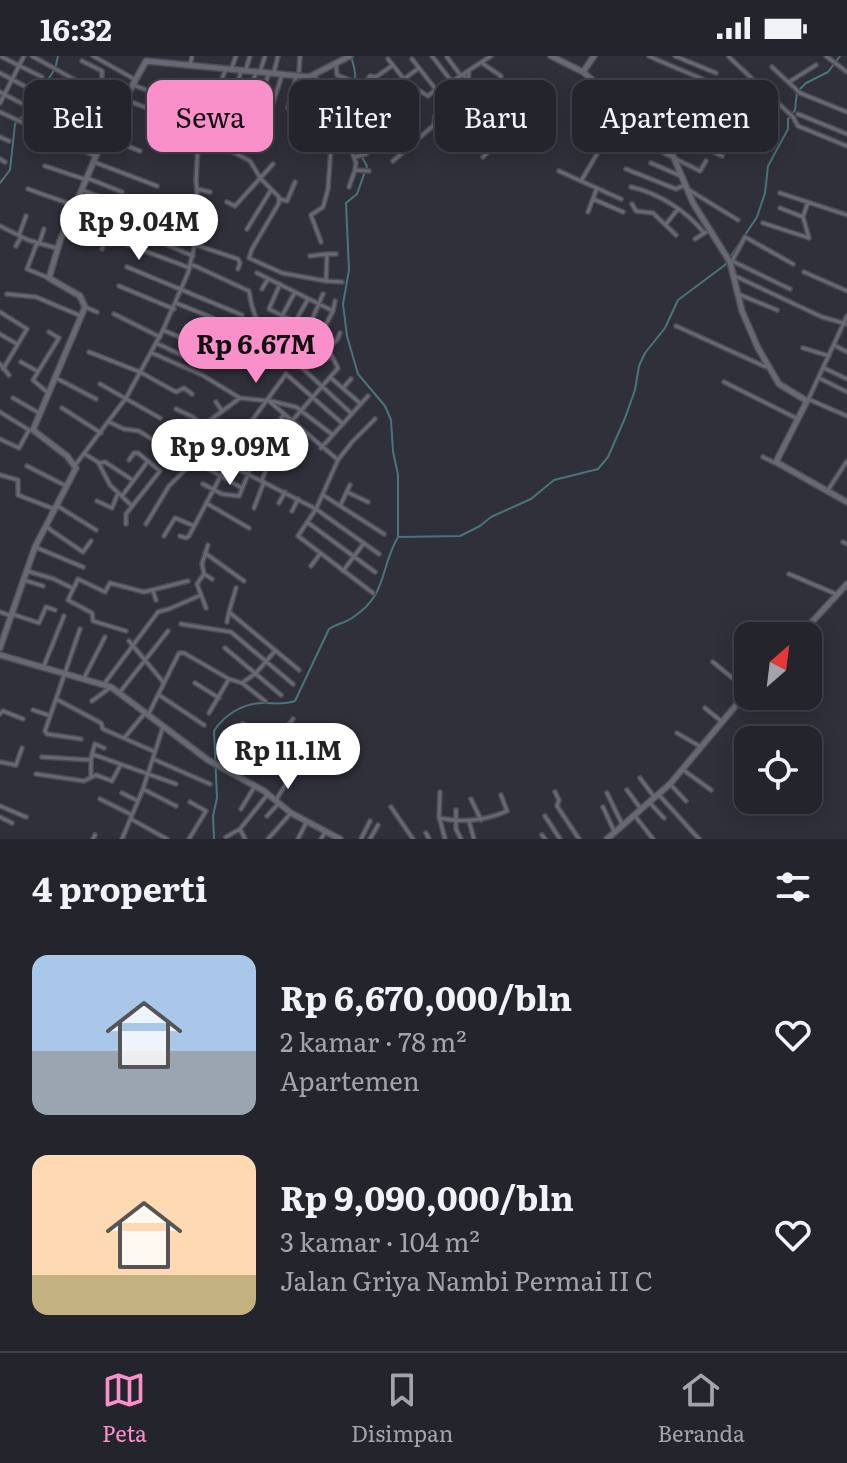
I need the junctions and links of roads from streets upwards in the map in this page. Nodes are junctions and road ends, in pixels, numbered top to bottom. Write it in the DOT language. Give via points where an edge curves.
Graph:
graph roads {
  1 [pos="0,56"];
  2 [pos="24,56"];
  3 [pos="32,56"];
  4 [pos="93,56"];
  5 [pos="192,56"];
  6 [pos="236,56"];
  7 [pos="250,56"];
  8 [pos="265,56"];
  9 [pos="278,56"];
  10 [pos="300,56"];
  11 [pos="432,56"];
  12 [pos="491,56"];
  13 [pos="551,56"];
  14 [pos="594,56"];
  15 [pos="649,56"];
  16 [pos="675,56"];
  17 [pos="826,56"];
  18 [pos="348,57"];
  19 [pos="447,57"];
  20 [pos="729,57"];
  21 [pos="148,59"];
  22 [pos="388,59"];
  23 [pos="412,59"];
  24 [pos="82,61"];
  25 [pos="482,63"];
  26 [pos="336,64"];
  27 [pos="393,65"];
  28 [pos="816,65"];
  29 [pos="20,66"];
  30 [pos="190,66"];
  31 [pos="772,67"];
  32 [pos="419,68"];
  33 [pos="228,70"];
  34 [pos="243,72"];
  35 [pos="258,72"];
  36 [pos="469,72"];
  37 [pos="583,72"];
  38 [pos="847,72"];
  39 [pos="0,73"];
  40 [pos="716,73"];
  41 [pos="270,74"];
  42 [pos="298,74"];
  43 [pos="282,75"];
  44 [pos="312,76"];
  45 [pos="462,76"];
  46 [pos="42,77"];
  47 [pos="12,79"];
  48 [pos="77,80"];
  49 [pos="102,80"];
  50 [pos="224,80"];
  51 [pos="240,80"];
  52 [pos="255,80"];
  53 [pos="268,80"];
  54 [pos="311,80"];
  55 [pos="315,80"];
  56 [pos="350,80"];
  57 [pos="367,80"];
  58 [pos="450,80"];
  59 [pos="455,80"];
  60 [pos="468,80"];
  61 [pos="500,80"];
  62 [pos="592,80"];
  63 [pos="704,80"];
  64 [pos="135,82"];
  65 [pos="788,82"];
  66 [pos="24,86"];
  67 [pos="131,88"];
  68 [pos="147,88"];
  69 [pos="435,90"];
  70 [pos="2,93"];
  71 [pos="0,103"];
  72 [pos="273,103"];
  73 [pos="23,104"];
  74 [pos="288,108"];
  75 [pos="0,112"];
  76 [pos="847,112"];
  77 [pos="798,114"];
  78 [pos="24,124"];
  79 [pos="847,134"];
  80 [pos="0,137"];
  81 [pos="9,141"];
  82 [pos="847,146"];
  83 [pos="131,148"];
  84 [pos="140,151"];
  85 [pos="81,152"];
  86 [pos="98,152"];
  87 [pos="199,152"];
  88 [pos="233,152"];
  89 [pos="331,152"];
  90 [pos="488,152"];
  91 [pos="598,152"];
  92 [pos="662,152"];
  93 [pos="672,152"];
  94 [pos="713,152"];
  95 [pos="366,154"];
  96 [pos="722,156"];
  97 [pos="355,157"];
  98 [pos="483,157"];
  99 [pos="674,157"];
  100 [pos="0,159"];
  101 [pos="95,159"];
  102 [pos="393,161"];
  103 [pos="706,161"];
  104 [pos="5,162"];
  105 [pos="651,163"];
  106 [pos="273,164"];
  107 [pos="45,166"];
  108 [pos="626,169"];
  109 [pos="355,170"];
  110 [pos="369,171"];
  111 [pos="559,171"];
  112 [pos="681,176"];
  113 [pos="87,179"];
  114 [pos="261,179"];
  115 [pos="581,181"];
  116 [pos="295,182"];
  117 [pos="157,186"];
  118 [pos="685,186"];
  119 [pos="349,187"];
  120 [pos="631,187"];
  121 [pos="597,188"];
  122 [pos="28,189"];
  123 [pos="197,189"];
  124 [pos="82,190"];
  125 [pos="271,190"];
  126 [pos="122,192"];
  127 [pos="210,192"];
  128 [pos="780,193"];
  129 [pos="280,199"];
  130 [pos="593,199"];
  131 [pos="621,199"];
  132 [pos="227,202"];
  133 [pos="808,202"];
  134 [pos="632,204"];
  135 [pos="120,205"];
  136 [pos="75,207"];
  137 [pos="780,208"];
  138 [pos="678,209"];
  139 [pos="588,212"];
  140 [pos="623,212"];
  141 [pos="847,215"];
  142 [pos="26,216"];
  143 [pos="803,217"];
  144 [pos="738,220"];
  145 [pos="112,221"];
  146 [pos="763,223"];
  147 [pos="666,224"];
  148 [pos="0,226"];
  149 [pos="125,227"];
  150 [pos="44,229"];
  151 [pos="247,229"];
  152 [pos="65,230"];
  153 [pos="707,232"];
  154 [pos="97,233"];
  155 [pos="676,235"];
  156 [pos="20,236"];
  157 [pos="106,237"];
  158 [pos="84,238"];
  159 [pos="695,239"];
  160 [pos="321,242"];
  161 [pos="38,243"];
  162 [pos="195,244"];
  163 [pos="16,246"];
  164 [pos="57,249"];
  165 [pos="102,249"];
  166 [pos="327,254"];
  167 [pos="336,254"];
  168 [pos="193,256"];
  169 [pos="310,256"];
  170 [pos="731,262"];
  171 [pos="793,264"];
  172 [pos="191,266"];
  173 [pos="127,267"];
  174 [pos="238,269"];
  175 [pos="804,272"];
  176 [pos="257,273"];
  177 [pos="735,276"];
  178 [pos="49,278"];
  179 [pos="268,279"];
  180 [pos="326,281"];
  181 [pos="342,282"];
  182 [pos="280,284"];
  183 [pos="119,286"];
  184 [pos="182,289"];
  185 [pos="262,289"];
  186 [pos="790,289"];
  187 [pos="847,291"];
  188 [pos="295,292"];
  189 [pos="7,294"];
  190 [pos="323,294"];
  191 [pos="738,294"];
  192 [pos="308,299"];
  193 [pos="335,301"];
  194 [pos="176,303"];
  195 [pos="320,305"];
  196 [pos="86,307"];
  197 [pos="174,309"];
  198 [pos="777,310"];
  199 [pos="333,311"];
  200 [pos="0,312"];
  201 [pos="97,312"];
  202 [pos="114,314"];
  203 [pos="242,315"];
  204 [pos="81,316"];
  205 [pos="282,316"];
  206 [pos="847,316"];
  207 [pos="213,318"];
  208 [pos="159,319"];
  209 [pos="295,322"];
  210 [pos="167,323"];
  211 [pos="846,324"];
  212 [pos="676,326"];
  213 [pos="308,329"];
  214 [pos="163,330"];
  215 [pos="49,332"];
  216 [pos="340,333"];
  217 [pos="2,335"];
  218 [pos="264,335"];
  219 [pos="321,335"];
  220 [pos="160,337"];
  221 [pos="0,343"];
  222 [pos="156,343"];
  223 [pos="19,345"];
  224 [pos="834,345"];
  225 [pos="329,347"];
  226 [pos="803,348"];
  227 [pos="89,352"];
  228 [pos="151,352"];
  229 [pos="847,352"];
  230 [pos="829,356"];
  231 [pos="307,357"];
  232 [pos="329,358"];
  233 [pos="192,360"];
  234 [pos="21,362"];
  235 [pos="2,366"];
  236 [pos="301,367"];
  237 [pos="824,368"];
  238 [pos="770,369"];
  239 [pos="37,371"];
  240 [pos="140,372"];
  241 [pos="9,375"];
  242 [pos="54,377"];
  243 [pos="331,378"];
  244 [pos="819,378"];
  245 [pos="351,379"];
  246 [pos="847,379"];
  247 [pos="724,382"];
  248 [pos="100,384"];
  249 [pos="322,388"];
  250 [pos="343,388"];
  251 [pos="47,392"];
  252 [pos="847,392"];
  253 [pos="192,394"];
  254 [pos="368,396"];
  255 [pos="13,398"];
  256 [pos="126,398"];
  257 [pos="240,398"];
  258 [pos="96,399"];
  259 [pos="313,399"];
  260 [pos="808,400"];
  261 [pos="268,401"];
  262 [pos="216,402"];
  263 [pos="361,404"];
  264 [pos="62,408"];
  265 [pos="176,409"];
  266 [pos="222,411"];
  267 [pos="303,411"];
  268 [pos="0,412"];
  269 [pos="39,413"];
  270 [pos="284,414"];
  271 [pos="352,414"];
  272 [pos="847,416"];
  273 [pos="160,418"];
  274 [pos="375,419"];
  275 [pos="798,419"];
  276 [pos="292,421"];
  277 [pos="109,422"];
  278 [pos="188,422"];
  279 [pos="205,424"];
  280 [pos="343,424"];
  281 [pos="31,430"];
  282 [pos="227,430"];
  283 [pos="101,433"];
  284 [pos="333,435"];
  285 [pos="242,437"];
  286 [pos="0,439"];
  287 [pos="213,440"];
  288 [pos="265,442"];
  289 [pos="187,444"];
  290 [pos="321,448"];
  291 [pos="234,452"];
  292 [pos="85,454"];
  293 [pos="200,455"];
  294 [pos="214,457"];
  295 [pos="271,457"];
  296 [pos="763,457"];
  297 [pos="129,460"];
  298 [pos="338,460"];
  299 [pos="148,461"];
  300 [pos="194,461"];
  301 [pos="847,461"];
  302 [pos="254,462"];
  303 [pos="99,463"];
  304 [pos="76,464"];
  305 [pos="227,464"];
  306 [pos="779,465"];
  307 [pos="27,466"];
  308 [pos="0,475"];
  309 [pos="248,475"];
  310 [pos="220,477"];
  311 [pos="131,479"];
  312 [pos="263,481"];
  313 [pos="203,484"];
  314 [pos="350,485"];
  315 [pos="67,487"];
  316 [pos="242,488"];
  317 [pos="213,490"];
  318 [pos="828,490"];
  319 [pos="285,492"];
  320 [pos="347,492"];
  321 [pos="120,495"];
  322 [pos="323,495"];
  323 [pos="298,499"];
  324 [pos="97,501"];
  325 [pos="368,502"];
  326 [pos="847,502"];
  327 [pos="206,503"];
  328 [pos="279,503"];
  329 [pos="132,506"];
  330 [pos="340,506"];
  331 [pos="55,507"];
  332 [pos="254,508"];
  333 [pos="316,509"];
  334 [pos="292,511"];
  335 [pos="307,522"];
  336 [pos="126,524"];
  337 [pos="146,524"];
  338 [pos="45,526"];
  339 [pos="194,526"];
  340 [pos="249,528"];
  341 [pos="96,530"];
  342 [pos="384,534"];
  343 [pos="164,536"];
  344 [pos="180,536"];
  345 [pos="91,541"];
  346 [pos="364,543"];
  347 [pos="208,545"];
  348 [pos="35,547"];
  349 [pos="205,553"];
  350 [pos="320,554"];
  351 [pos="379,554"];
  352 [pos="354,556"];
  353 [pos="311,566"];
  354 [pos="83,567"];
  355 [pos="27,571"];
  356 [pos="343,571"];
  357 [pos="375,572"];
  358 [pos="204,574"];
  359 [pos="789,574"];
  360 [pos="212,579"];
  361 [pos="24,580"];
  362 [pos="188,581"];
  363 [pos="244,581"];
  364 [pos="43,586"];
  365 [pos="846,587"];
  366 [pos="72,588"];
  367 [pos="236,588"];
  368 [pos="153,591"];
  369 [pos="373,593"];
  370 [pos="201,595"];
  371 [pos="837,596"];
  372 [pos="156,600"];
  373 [pos="206,608"];
  374 [pos="55,610"];
  375 [pos="0,612"];
  376 [pos="229,612"];
  377 [pos="11,615"];
  378 [pos="64,616"];
  379 [pos="227,622"];
  380 [pos="812,622"];
  381 [pos="181,624"];
  382 [pos="80,629"];
  383 [pos="126,631"];
  384 [pos="168,631"];
  385 [pos="105,637"];
  386 [pos="129,641"];
  387 [pos="134,645"];
  388 [pos="0,648"];
  389 [pos="225,648"];
  390 [pos="275,651"];
  391 [pos="0,655"];
  392 [pos="146,660"];
  393 [pos="266,662"];
  394 [pos="713,662"];
  395 [pos="43,668"];
  396 [pos="299,670"];
  397 [pos="64,673"];
  398 [pos="256,673"];
  399 [pos="84,678"];
  400 [pos="229,679"];
  401 [pos="734,679"];
  402 [pos="164,683"];
  403 [pos="195,683"];
  404 [pos="242,683"];
  405 [pos="293,684"];
  406 [pos="108,686"];
  407 [pos="120,692"];
  408 [pos="159,695"];
  409 [pos="281,695"];
  410 [pos="219,698"];
  411 [pos="56,699"];
  412 [pos="92,701"];
  413 [pos="265,701"];
  414 [pos="705,708"];
  415 [pos="734,708"];
  416 [pos="33,710"];
  417 [pos="209,713"];
  418 [pos="0,714"];
  419 [pos="147,714"];
  420 [pos="50,716"];
  421 [pos="23,719"];
  422 [pos="293,719"];
  423 [pos="722,722"];
  424 [pos="243,724"];
  425 [pos="204,725"];
  426 [pos="163,727"];
  427 [pos="285,730"];
  428 [pos="677,733"];
  429 [pos="240,735"];
  430 [pos="261,735"];
  431 [pos="125,737"];
  432 [pos="81,739"];
  433 [pos="701,747"];
  434 [pos="22,748"];
  435 [pos="104,748"];
  436 [pos="261,749"];
  437 [pos="291,749"];
  438 [pos="154,752"];
  439 [pos="42,757"];
  440 [pos="91,757"];
  441 [pos="153,759"];
  442 [pos="0,762"];
  443 [pos="121,764"];
  444 [pos="223,768"];
  445 [pos="682,769"];
  446 [pos="36,774"];
  447 [pos="148,774"];
  448 [pos="292,774"];
  449 [pos="91,777"];
  450 [pos="640,778"];
  451 [pos="176,784"];
  452 [pos="210,784"];
  453 [pos="670,784"];
  454 [pos="255,786"];
  455 [pos="143,789"];
  456 [pos="627,790"];
  457 [pos="711,790"];
  458 [pos="440,792"];
  459 [pos="555,792"];
  460 [pos="122,793"];
  461 [pos="607,793"];
  462 [pos="268,794"];
  463 [pos="501,795"];
  464 [pos="655,798"];
  465 [pos="100,799"];
  466 [pos="471,799"];
  467 [pos="138,801"];
  468 [pos="278,801"];
  469 [pos="686,801"];
  470 [pos="190,802"];
  471 [pos="0,806"];
  472 [pos="176,806"];
  473 [pos="391,807"];
  474 [pos="603,807"];
  475 [pos="241,809"];
  476 [pos="456,810"];
  477 [pos="642,810"];
  478 [pos="291,813"];
  479 [pos="267,816"];
  480 [pos="545,816"];
  481 [pos="635,816"];
  482 [pos="0,817"];
  483 [pos="26,817"];
  484 [pos="131,817"];
  485 [pos="664,818"];
  486 [pos="440,820"];
  487 [pos="481,820"];
  488 [pos="307,821"];
  489 [pos="370,821"];
  490 [pos="455,821"];
  491 [pos="469,821"];
  492 [pos="12,823"];
  493 [pos="378,825"];
  494 [pos="623,826"];
  495 [pos="240,829"];
  496 [pos="326,831"];
  497 [pos="426,833"];
  498 [pos="615,833"];
  499 [pos="226,837"];
  500 [pos="337,838"];
  501 [pos="122,839"];
  502 [pos="167,839"];
  503 [pos="189,839"];
  504 [pos="245,839"];
  505 [pos="268,839"];
  506 [pos="298,839"];
  507 [pos="321,839"];
  508 [pos="361,839"];
  509 [pos="370,839"];
  510 [pos="413,839"];
  511 [pos="429,839"];
  512 [pos="445,839"];
  513 [pos="461,839"];
  514 [pos="474,839"];
  515 [pos="560,839"];
  516 [pos="579,839"];
  517 [pos="607,839"];
  518 [pos="653,839"];
  519 [pos="699,839"];
  1 -- 29 [label="street"];
  2 -- 29 [label="street"];
  3 -- 48 [label="street"];
  4 -- 64 [label="street"];
  5 -- 30 [label="street"];
  6 -- 33 [label="street"];
  7 -- 34 [label="street"];
  8 -- 35 [label="street"];
  9 -- 41 [label="street"];
  10 -- 42 [label="street"];
  11 -- 58 [label="street"];
  12 -- 25 [label="street"];
  13 -- 37 [label="street"];
  14 -- 37 [label="street"];
  15 -- 63 [label="street"];
  16 -- 40 [label="street"];
  17 -- 38 [label="street"];
  18 -- 26 [label="street"];
  19 -- 45 [label="street"];
  20 -- 82 [label="street" via="798,126"];
  21 -- 30 [label="street"];
  21 -- 64 [label="street"];
  22 -- 27 [label="street"];
  23 -- 32 [label="street"];
  24 -- 49 [label="street" via="102,71"];
  25 -- 36 [label="street"];
  25 -- 61 [label="street"];
  26 -- 44 [label="street"];
  26 -- 56 [label="street" via="337,75"];
  27 -- 32 [label="street" via="404,79"];
  27 -- 57 [label="street"];
  28 -- 65 [label="street"];
  29 -- 46 [label="street"];
  29 -- 47 [label="street"];
  30 -- 33 [label="street"];
  31 -- 65 [label="street"];
  32 -- 69 [label="street"];
  33 -- 34 [label="street"];
  33 -- 50 [label="street"];
  34 -- 35 [label="street"];
  34 -- 51 [label="street"];
  35 -- 41 [label="street"];
  35 -- 52 [label="street"];
  36 -- 45 [label="street"];
  36 -- 60 [label="street"];
  37 -- 62 [label="street"];
  39 -- 47 [label="street"];
  41 -- 43 [label="street"];
  41 -- 53 [label="street"];
  42 -- 43 [label="street"];
  42 -- 44 [label="street"];
  42 -- 74 [label="street"];
  43 -- 72 [label="street"];
  44 -- 54 [label="street"];
  44 -- 55 [label="street"];
  45 -- 59 [label="street"];
  45 -- 102 [label="street" via="469,91 435,116 434,125"];
  47 -- 66 [label="street"];
  47 -- 70 [label="street"];
  64 -- 67 [label="street"];
  64 -- 68 [label="street"];
  65 -- 76 [label="street" via="800,93"];
  69 -- 97 [label="street" via="428,96 412,86 408,102 349,143"];
  70 -- 71 [label="street"];
  70 -- 73 [label="street"];
  75 -- 78 [label="street"];
  77 -- 79 [label="street"];
  80 -- 81 [label="street"];
  83 -- 84 [label="street"];
  85 -- 101 [label="street"];
  86 -- 101 [label="street"];
  87 -- 123 [label="street"];
  88 -- 114 [label="street" via="250,161"];
  89 -- 160 [label="street" via="323,207 311,215"];
  90 -- 98 [label="street"];
  91 -- 115 [label="street"];
  92 -- 99 [label="street"];
  93 -- 99 [label="street"];
  94 -- 96 [label="street"];
  95 -- 97 [label="street"];
  97 -- 109 [label="street"];
  99 -- 103 [label="street" via="700,171"];
  99 -- 112 [label="street"];
  100 -- 104 [label="street"];
  101 -- 113 [label="street"];
  101 -- 117 [label="street"];
  105 -- 112 [label="street"];
  106 -- 114 [label="street"];
  107 -- 113 [label="street"];
  108 -- 118 [label="street" via="677,190"];
  109 -- 110 [label="street"];
  109 -- 119 [label="street"];
  111 -- 115 [label="street"];
  112 -- 118 [label="street"];
  113 -- 124 [label="street"];
  113 -- 126 [label="street"];
  114 -- 125 [label="street"];
  114 -- 132 [label="street" via="235,206"];
  115 -- 121 [label="street"];
  116 -- 129 [label="street" via="288,200"];
  118 -- 144 [label="street"];
  118 -- 153 [label="street"];
  120 -- 138 [label="street"];
  121 -- 130 [label="street"];
  121 -- 131 [label="street"];
  122 -- 136 [label="street"];
  123 -- 127 [label="street"];
  123 -- 162 [label="street" via="200,220"];
  124 -- 135 [label="street"];
  124 -- 136 [label="street"];
  125 -- 129 [label="street"];
  125 -- 151 [label="street"];
  128 -- 133 [label="street"];
  129 -- 180 [label="street" via="249,258 282,273"];
  130 -- 139 [label="street"];
  130 -- 140 [label="street"];
  133 -- 141 [label="street"];
  133 -- 143 [label="street"];
  134 -- 147 [label="street" via="636,211 653,213"];
  136 -- 145 [label="street"];
  136 -- 152 [label="street"];
  137 -- 143 [label="street"];
  138 -- 147 [label="street"];
  138 -- 153 [label="street"];
  142 -- 156 [label="street"];
  143 -- 146 [label="street" via="809,239"];
  147 -- 155 [label="street"];
  148 -- 156 [label="street"];
  149 -- 168 [label="street"];
  150 -- 161 [label="street"];
  152 -- 158 [label="street"];
  152 -- 164 [label="street"];
  153 -- 159 [label="street"];
  153 -- 170 [label="street"];
  154 -- 157 [label="street"];
  156 -- 161 [label="street"];
  156 -- 163 [label="street"];
  157 -- 165 [label="street"];
  157 -- 172 [label="street"];
  161 -- 164 [label="street"];
  161 -- 178 [label="street" via="29,270"];
  162 -- 168 [label="street"];
  162 -- 174 [label="street" via="238,259"];
  164 -- 178 [label="street"];
  166 -- 167 [label="street"];
  166 -- 169 [label="street"];
  166 -- 180 [label="street"];
  168 -- 172 [label="street"];
  170 -- 171 [label="street" via="745,237"];
  170 -- 177 [label="street"];
  170 -- 186 [label="street"];
  172 -- 184 [label="street"];
  172 -- 218 [label="street" via="249,291"];
  173 -- 184 [label="street"];
  175 -- 187 [label="street"];
  176 -- 179 [label="street"];
  177 -- 191 [label="street"];
  177 -- 211 [label="street"];
  178 -- 196 [label="street" via="82,297"];
  179 -- 182 [label="street"];
  179 -- 185 [label="street"];
  180 -- 181 [label="street"];
  182 -- 188 [label="street"];
  182 -- 205 [label="street" via="269,307"];
  183 -- 197 [label="street"];
  184 -- 194 [label="street"];
  184 -- 203 [label="street"];
  188 -- 192 [label="street"];
  188 -- 205 [label="street"];
  189 -- 204 [label="street" via="36,297"];
  190 -- 195 [label="street"];
  191 -- 198 [label="street"];
  191 -- 238 [label="street"];
  192 -- 195 [label="street"];
  192 -- 209 [label="street"];
  193 -- 199 [label="street"];
  194 -- 197 [label="street"];
  194 -- 207 [label="street"];
  195 -- 199 [label="street"];
  195 -- 213 [label="street"];
  196 -- 201 [label="street"];
  196 -- 204 [label="street"];
  197 -- 210 [label="street"];
  199 -- 219 [label="street"];
  200 -- 223 [label="street" via="27,327"];
  202 -- 220 [label="street"];
  204 -- 242 [label="street"];
  205 -- 209 [label="street"];
  206 -- 211 [label="street"];
  208 -- 210 [label="street"];
  209 -- 213 [label="street"];
  210 -- 214 [label="street"];
  211 -- 224 [label="street"];
  212 -- 238 [label="street"];
  213 -- 219 [label="street"];
  214 -- 218 [label="street" via="235,361"];
  214 -- 220 [label="street"];
  215 -- 239 [label="street" via="59,338"];
  216 -- 225 [label="street"];
  217 -- 221 [label="street"];
  217 -- 223 [label="street"];
  218 -- 231 [label="street" via="282,350"];
  218 -- 231 [label="street" via="277,330 308,340"];
  219 -- 225 [label="street"];
  220 -- 222 [label="street"];
  222 -- 228 [label="street"];
  222 -- 233 [label="street"];
  223 -- 235 [label="street"];
  224 -- 229 [label="street"];
  224 -- 230 [label="street"];
  225 -- 243 [label="street" via="338,368"];
  226 -- 230 [label="street"];
  227 -- 240 [label="street"];
  228 -- 240 [label="street"];
  228 -- 257 [label="street"];
  230 -- 237 [label="street"];
  231 -- 232 [label="street"];
  234 -- 239 [label="street"];
  235 -- 241 [label="street"];
  236 -- 249 [label="street"];
  237 -- 244 [label="street"];
  237 -- 246 [label="street"];
  238 -- 260 [label="street" via="782,388"];
  239 -- 251 [label="street" via="33,381"];
  240 -- 253 [label="street" via="176,392 183,388"];
  240 -- 256 [label="street"];
  242 -- 251 [label="street"];
  242 -- 258 [label="street"];
  243 -- 249 [label="street"];
  243 -- 250 [label="street"];
  244 -- 252 [label="street"];
  244 -- 260 [label="street"];
  245 -- 250 [label="street"];
  247 -- 275 [label="street"];
  248 -- 256 [label="street"];
  249 -- 259 [label="street"];
  249 -- 271 [label="street"];
  250 -- 263 [label="street"];
  251 -- 269 [label="street"];
  254 -- 263 [label="street"];
  255 -- 269 [label="street"];
  256 -- 273 [label="street"];
  256 -- 277 [label="street"];
  257 -- 261 [label="street"];
  257 -- 266 [label="street"];
  259 -- 261 [label="street" via="287,374"];
  259 -- 267 [label="street"];
  259 -- 280 [label="street"];
  260 -- 272 [label="street"];
  260 -- 275 [label="street"];
  261 -- 267 [label="street"];
  261 -- 270 [label="street"];
  261 -- 285 [label="street"];
  262 -- 266 [label="street"];
  263 -- 271 [label="street"];
  264 -- 283 [label="street"];
  265 -- 279 [label="street"];
  266 -- 279 [label="street"];
  267 -- 276 [label="street"];
  267 -- 284 [label="street"];
  268 -- 281 [label="street"];
  269 -- 281 [label="street"];
  270 -- 276 [label="street"];
  270 -- 288 [label="street"];
  271 -- 280 [label="street"];
  274 -- 298 [label="street"];
  275 -- 306 [label="street" via="777,459"];
  276 -- 290 [label="street"];
  277 -- 278 [label="street" via="161,445"];
  277 -- 283 [label="street"];
  279 -- 289 [label="street" via="207,431"];
  280 -- 284 [label="street"];
  281 -- 286 [label="street" via="19,448"];
  281 -- 304 [label="street"];
  282 -- 285 [label="street"];
  283 -- 292 [label="street"];
  284 -- 290 [label="street"];
  285 -- 291 [label="street"];
  285 -- 302 [label="street" via="258,448"];
  287 -- 291 [label="street"];
  290 -- 298 [label="street"];
  291 -- 302 [label="street"];
  291 -- 305 [label="street"];
  292 -- 303 [label="street"];
  292 -- 304 [label="street"];
  293 -- 300 [label="street"];
  294 -- 305 [label="street"];
  295 -- 312 [label="street"];
  296 -- 306 [label="street"];
  297 -- 299 [label="street" via="136,453"];
  298 -- 322 [label="street"];
  299 -- 321 [label="street"];
  299 -- 329 [label="street" via="159,473"];
  300 -- 310 [label="street"];
  300 -- 337 [label="street" via="169,486"];
  301 -- 318 [label="street"];
  302 -- 309 [label="street"];
  303 -- 311 [label="street"];
  303 -- 321 [label="street"];
  304 -- 315 [label="street"];
  305 -- 309 [label="street"];
  305 -- 310 [label="street"];
  306 -- 318 [label="street"];
  307 -- 315 [label="street"];
  308 -- 331 [label="street" via="18,480 18,495"];
  309 -- 312 [label="street"];
  309 -- 316 [label="street"];
  310 -- 316 [label="street"];
  310 -- 317 [label="street"];
  312 -- 319 [label="street"];
  312 -- 332 [label="street"];
  313 -- 317 [label="street"];
  314 -- 320 [label="street"];
  315 -- 331 [label="street"];
  316 -- 317 [label="street" via="236,498"];
  317 -- 327 [label="street"];
  318 -- 326 [label="street"];
  319 -- 323 [label="street"];
  319 -- 328 [label="street"];
  320 -- 325 [label="street"];
  320 -- 330 [label="street"];
  321 -- 324 [label="street" via="112,508"];
  321 -- 329 [label="street"];
  322 -- 330 [label="street"];
  322 -- 333 [label="street"];
  323 -- 333 [label="street"];
  323 -- 334 [label="street"];
  327 -- 339 [label="street"];
  327 -- 340 [label="street"];
  329 -- 336 [label="street"];
  330 -- 342 [label="street"];
  331 -- 338 [label="street"];
  331 -- 341 [label="street"];
  333 -- 335 [label="street"];
  333 -- 346 [label="street"];
  335 -- 350 [label="street" via="298,536"];
  335 -- 352 [label="street"];
  338 -- 345 [label="street" via="83,552"];
  338 -- 348 [label="street"];
  339 -- 343 [label="street" via="175,518"];
  339 -- 344 [label="street" via="187,538"];
  346 -- 351 [label="street"];
  346 -- 352 [label="street"];
  347 -- 349 [label="street"];
  348 -- 354 [label="street"];
  348 -- 355 [label="street"];
  349 -- 358 [label="street"];
  349 -- 363 [label="street"];
  350 -- 353 [label="street"];
  350 -- 356 [label="street"];
  352 -- 356 [label="street"];
  352 -- 357 [label="street"];
  355 -- 361 [label="street"];
  355 -- 366 [label="street"];
  356 -- 369 [label="street"];
  358 -- 360 [label="street"];
  358 -- 370 [label="street" via="197,584"];
  359 -- 371 [label="street"];
  361 -- 364 [label="street"];
  361 -- 377 [label="street"];
  362 -- 368 [label="street"];
  365 -- 371 [label="street"];
  366 -- 368 [label="street" via="79,579 105,592 110,583"];
  366 -- 383 [label="street" via="68,600 92,613 92,621"];
  367 -- 376 [label="street"];
  368 -- 372 [label="street"];
  370 -- 373 [label="street"];
  370 -- 387 [label="street" via="159,611"];
  371 -- 380 [label="street"];
  374 -- 377 [label="street" via="46,607 39,623"];
  375 -- 377 [label="street"];
  376 -- 379 [label="street"];
  376 -- 390 [label="street"];
  377 -- 388 [label="street"];
  378 -- 395 [label="street"];
  381 -- 393 [label="street" via="229,631"];
  382 -- 397 [label="street"];
  384 -- 392 [label="street"];
  385 -- 399 [label="street"];
  386 -- 387 [label="street"];
  387 -- 392 [label="street"];
  387 -- 406 [label="street"];
  389 -- 398 [label="street"];
  390 -- 393 [label="street"];
  390 -- 396 [label="street"];
  391 -- 395 [label="street"];
  392 -- 402 [label="street"];
  392 -- 407 [label="street"];
  393 -- 398 [label="street"];
  393 -- 405 [label="street"];
  394 -- 401 [label="street"];
  395 -- 397 [label="street"];
  397 -- 399 [label="street"];
  397 -- 411 [label="street"];
  398 -- 404 [label="street"];
  398 -- 409 [label="street"];
  399 -- 406 [label="street"];
  400 -- 402 [label="street" via="182,652"];
  400 -- 404 [label="street"];
  400 -- 410 [label="street"];
  402 -- 408 [label="street"];
  403 -- 410 [label="street"];
  404 -- 413 [label="street"];
  406 -- 407 [label="street"];
  406 -- 412 [label="street"];
  407 -- 419 [label="street"];
  408 -- 419 [label="street"];
  408 -- 425 [label="street"];
  410 -- 417 [label="street"];
  411 -- 420 [label="street"];
  411 -- 431 [label="street"];
  414 -- 423 [label="street"];
  415 -- 423 [label="street"];
  416 -- 420 [label="street"];
  418 -- 421 [label="street"];
  419 -- 426 [label="street"];
  419 -- 431 [label="street"];
  420 -- 432 [label="street" via="46,734"];
  422 -- 427 [label="street"];
  423 -- 433 [label="street"];
  424 -- 429 [label="street"];
  426 -- 438 [label="street"];
  426 -- 444 [label="street"];
  427 -- 430 [label="street" via="281,735"];
  427 -- 437 [label="street" via="295,738"];
  428 -- 433 [label="street"];
  429 -- 430 [label="street"];
  429 -- 444 [label="street" via="224,755"];
  430 -- 436 [label="street"];
  431 -- 438 [label="street"];
  433 -- 445 [label="street"];
  434 -- 442 [label="street" via="16,766"];
  435 -- 440 [label="street" via="95,744"];
  438 -- 441 [label="street"];
  439 -- 440 [label="street"];
  440 -- 443 [label="street"];
  440 -- 449 [label="street"];
  441 -- 447 [label="street"];
  441 -- 452 [label="street"];
  443 -- 447 [label="street"];
  443 -- 449 [label="street" via="113,780"];
  444 -- 454 [label="street"];
  445 -- 453 [label="street"];
  445 -- 457 [label="street"];
  446 -- 449 [label="street" via="84,781"];
  447 -- 451 [label="street"];
  447 -- 455 [label="street"];
  448 -- 468 [label="street"];
  450 -- 464 [label="street"];
  453 -- 464 [label="street"];
  453 -- 469 [label="street"];
  454 -- 462 [label="street"];
  454 -- 475 [label="street"];
  455 -- 467 [label="street"];
  455 -- 472 [label="street"];
  456 -- 477 [label="street"];
  458 -- 490 [label="street" via="439,818"];
  459 -- 516 [label="street" via="557,806"];
  460 -- 467 [label="street"];
  461 -- 494 [label="street"];
  462 -- 468 [label="street"];
  462 -- 495 [label="street"];
  463 -- 487 [label="street" via="507,811"];
  464 -- 477 [label="street"];
  464 -- 485 [label="street"];
  464 -- 519 [label="street"];
  465 -- 484 [label="street"];
  466 -- 487 [label="street"];
  467 -- 484 [label="street"];
  468 -- 478 [label="street"];
  468 -- 479 [label="street"];
  470 -- 503 [label="street" via="206,812"];
  471 -- 483 [label="street"];
  473 -- 510 [label="street"];
  474 -- 498 [label="street"];
  476 -- 490 [label="street"];
  477 -- 481 [label="street"];
  478 -- 488 [label="street"];
  478 -- 505 [label="street"];
  480 -- 515 [label="street"];
  481 -- 494 [label="street"];
  481 -- 518 [label="street"];
  482 -- 492 [label="street"];
  484 -- 501 [label="street"];
  484 -- 502 [label="street"];
  486 -- 512 [label="street"];
  487 -- 491 [label="street"];
  488 -- 496 [label="street"];
  488 -- 506 [label="street"];
  489 -- 508 [label="street"];
  490 -- 491 [label="street"];
  490 -- 513 [label="street"];
  491 -- 514 [label="street"];
  493 -- 509 [label="street"];
  494 -- 498 [label="street"];
  495 -- 499 [label="street"];
  495 -- 504 [label="street"];
  496 -- 500 [label="street"];
  496 -- 507 [label="street"];
  497 -- 511 [label="street"];
  498 -- 517 [label="street"];
}
